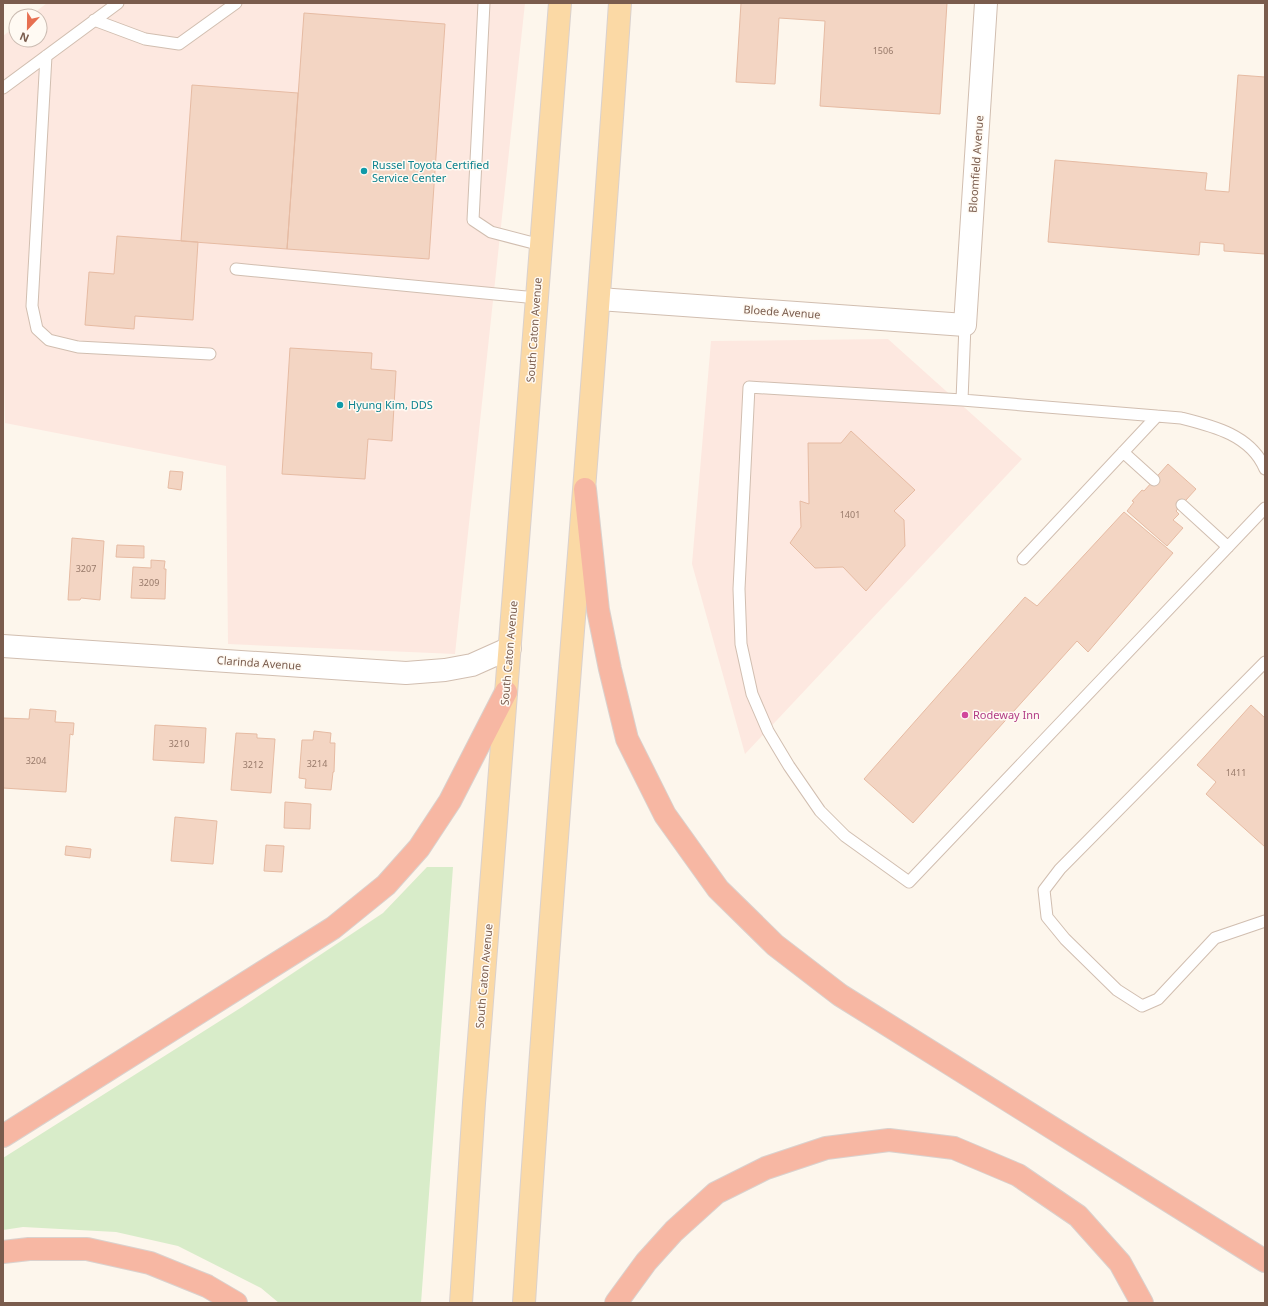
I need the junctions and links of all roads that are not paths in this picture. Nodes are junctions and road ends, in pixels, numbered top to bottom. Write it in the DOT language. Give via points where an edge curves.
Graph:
graph roads {
  1 [pos="118,3"];
  2 [pos="236,3"];
  3 [pos="484,3"];
  4 [pos="560,3"];
  5 [pos="620,3"];
  6 [pos="986,3"];
  7 [pos="94,20"];
  8 [pos="46,56"];
  9 [pos="3,88"];
  10 [pos="541,245"];
  11 [pos="236,269"];
  12 [pos="537,298"];
  13 [pos="599,299"];
  14 [pos="965,325"];
  15 [pos="210,354"];
  16 [pos="962,400"];
  17 [pos="1157,416"];
  18 [pos="1124,452"];
  19 [pos="1265,469"];
  20 [pos="1154,480"];
  21 [pos="585,489"];
  22 [pos="1182,505"];
  23 [pos="1265,508"];
  24 [pos="1228,547"];
  25 [pos="1023,559"];
  26 [pos="3,646"];
  27 [pos="510,648"];
  28 [pos="1265,662"];
  29 [pos="506,692"];
  30 [pos="1265,921"];
  31 [pos="3,1136"];
  32 [pos="3,1252"];
  33 [pos="1265,1261"];
  34 [pos="236,1303"];
  35 [pos="461,1303"];
  36 [pos="524,1303"];
  37 [pos="616,1303"];
  38 [pos="1142,1303"];
  1 -- 7 [label="lane"];
  2 -- 7 [label="lane" via="179,44 145,39"];
  3 -- 10 [label="lane" via="473,220 491,232"];
  4 -- 10 [label="main road, South Caton Avenue"];
  5 -- 13 [label="main road"];
  6 -- 14 [label="street, Bloomfield Avenue"];
  7 -- 8 [label="lane"];
  8 -- 9 [label="lane"];
  8 -- 15 [label="lane" via="32,306 37,329 49,340 78,347"];
  10 -- 12 [label="main road, South Caton Avenue"];
  11 -- 12 [label="lane"];
  12 -- 27 [label="main road, South Caton Avenue"];
  13 -- 14 [label="street, Bloede Avenue"];
  13 -- 21 [label="main road"];
  14 -- 16 [label="lane"];
  16 -- 17 [label="lane"];
  16 -- 24 [label="lane" via="749,387 739,589 741,644 752,694 768,731 820,811 845,836 909,882"];
  17 -- 18 [label="lane"];
  17 -- 19 [label="lane" via="1181,418 1235,435 1248,444"];
  18 -- 20 [label="lane"];
  18 -- 25 [label="lane"];
  21 -- 33 [label="highway" via="598,610 627,739 665,815 718,889 775,945 840,995"];
  21 -- 36 [label="main road" via="536,1110"];
  22 -- 24 [label="lane"];
  23 -- 24 [label="lane"];
  26 -- 27 [label="street, Clarinda Avenue" via="406,673 472,665"];
  27 -- 29 [label="main road, South Caton Avenue"];
  28 -- 30 [label="lane" via="1060,869 1044,890 1047,917 1117,990 1142,1006 1158,999 1215,938"];
  29 -- 31 [label="highway" via="450,801 419,848 386,886 333,928"];
  29 -- 35 [label="main road, South Caton Avenue"];
  32 -- 34 [label="highway" via="29,1249 87,1249 150,1263 207,1286"];
  37 -- 38 [label="highway" via="646,1262 674,1231 716,1193 766,1168 826,1148 889,1140 954,1148 1018,1175 1078,1216 1120,1263"];
}
